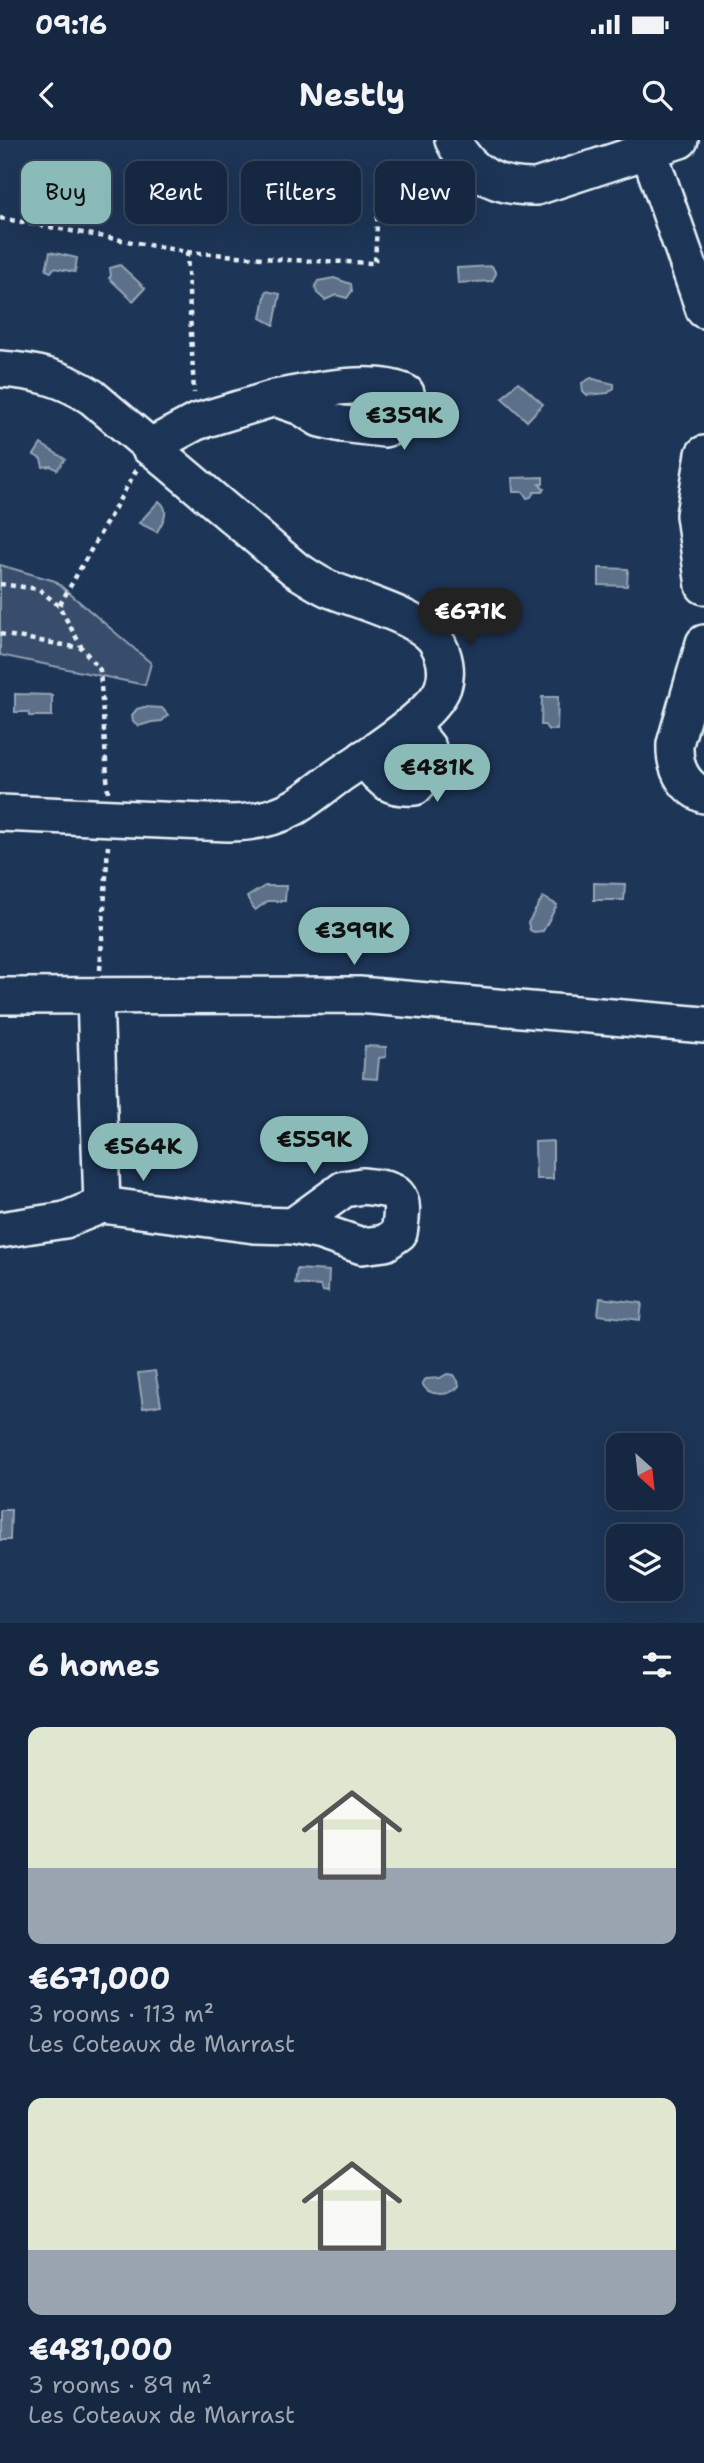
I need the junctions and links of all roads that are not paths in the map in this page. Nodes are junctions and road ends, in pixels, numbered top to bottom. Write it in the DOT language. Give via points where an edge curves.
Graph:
graph roads {
  1 [pos="664,144"];
  2 [pos="462,153"];
  3 [pos="704,310"];
  4 [pos="0,369"];
  5 [pos="275,398"];
  6 [pos="149,447"];
  7 [pos="704,454"];
  8 [pos="704,586"];
  9 [pos="704,643"];
  10 [pos="410,725"];
  11 [pos="364,758"];
  12 [pos="704,795"];
  13 [pos="0,813"];
  14 [pos="0,996"];
  15 [pos="95,996"];
  16 [pos="704,1025"];
  17 [pos="102,1205"];
  18 [pos="293,1226"];
  19 [pos="0,1230"];
  1 -- 2 [label="street" via="536,187 516,188 498,183"];
  1 -- 3 [label="street"];
  4 -- 6 [label="street" via="49,375 73,385"];
  5 -- 6 [label="street" via="196,422"];
  6 -- 10 [label="street" via="295,569 324,587 409,620 436,640 446,671 443,689"];
  7 -- 8 [label="street" via="694,515"];
  9 -- 12 [label="street" via="674,756 687,785"];
  10 -- 11 [label="street"];
  10 -- 11 [label="street" via="428,747 432,766 415,787 396,788"];
  11 -- 13 [label="street" via="295,807 252,823"];
  14 -- 15 [label="street"];
  15 -- 16 [label="street" via="359,995"];
  15 -- 17 [label="street"];
  17 -- 18 [label="street"];
  17 -- 19 [label="street" via="65,1220"];
}
